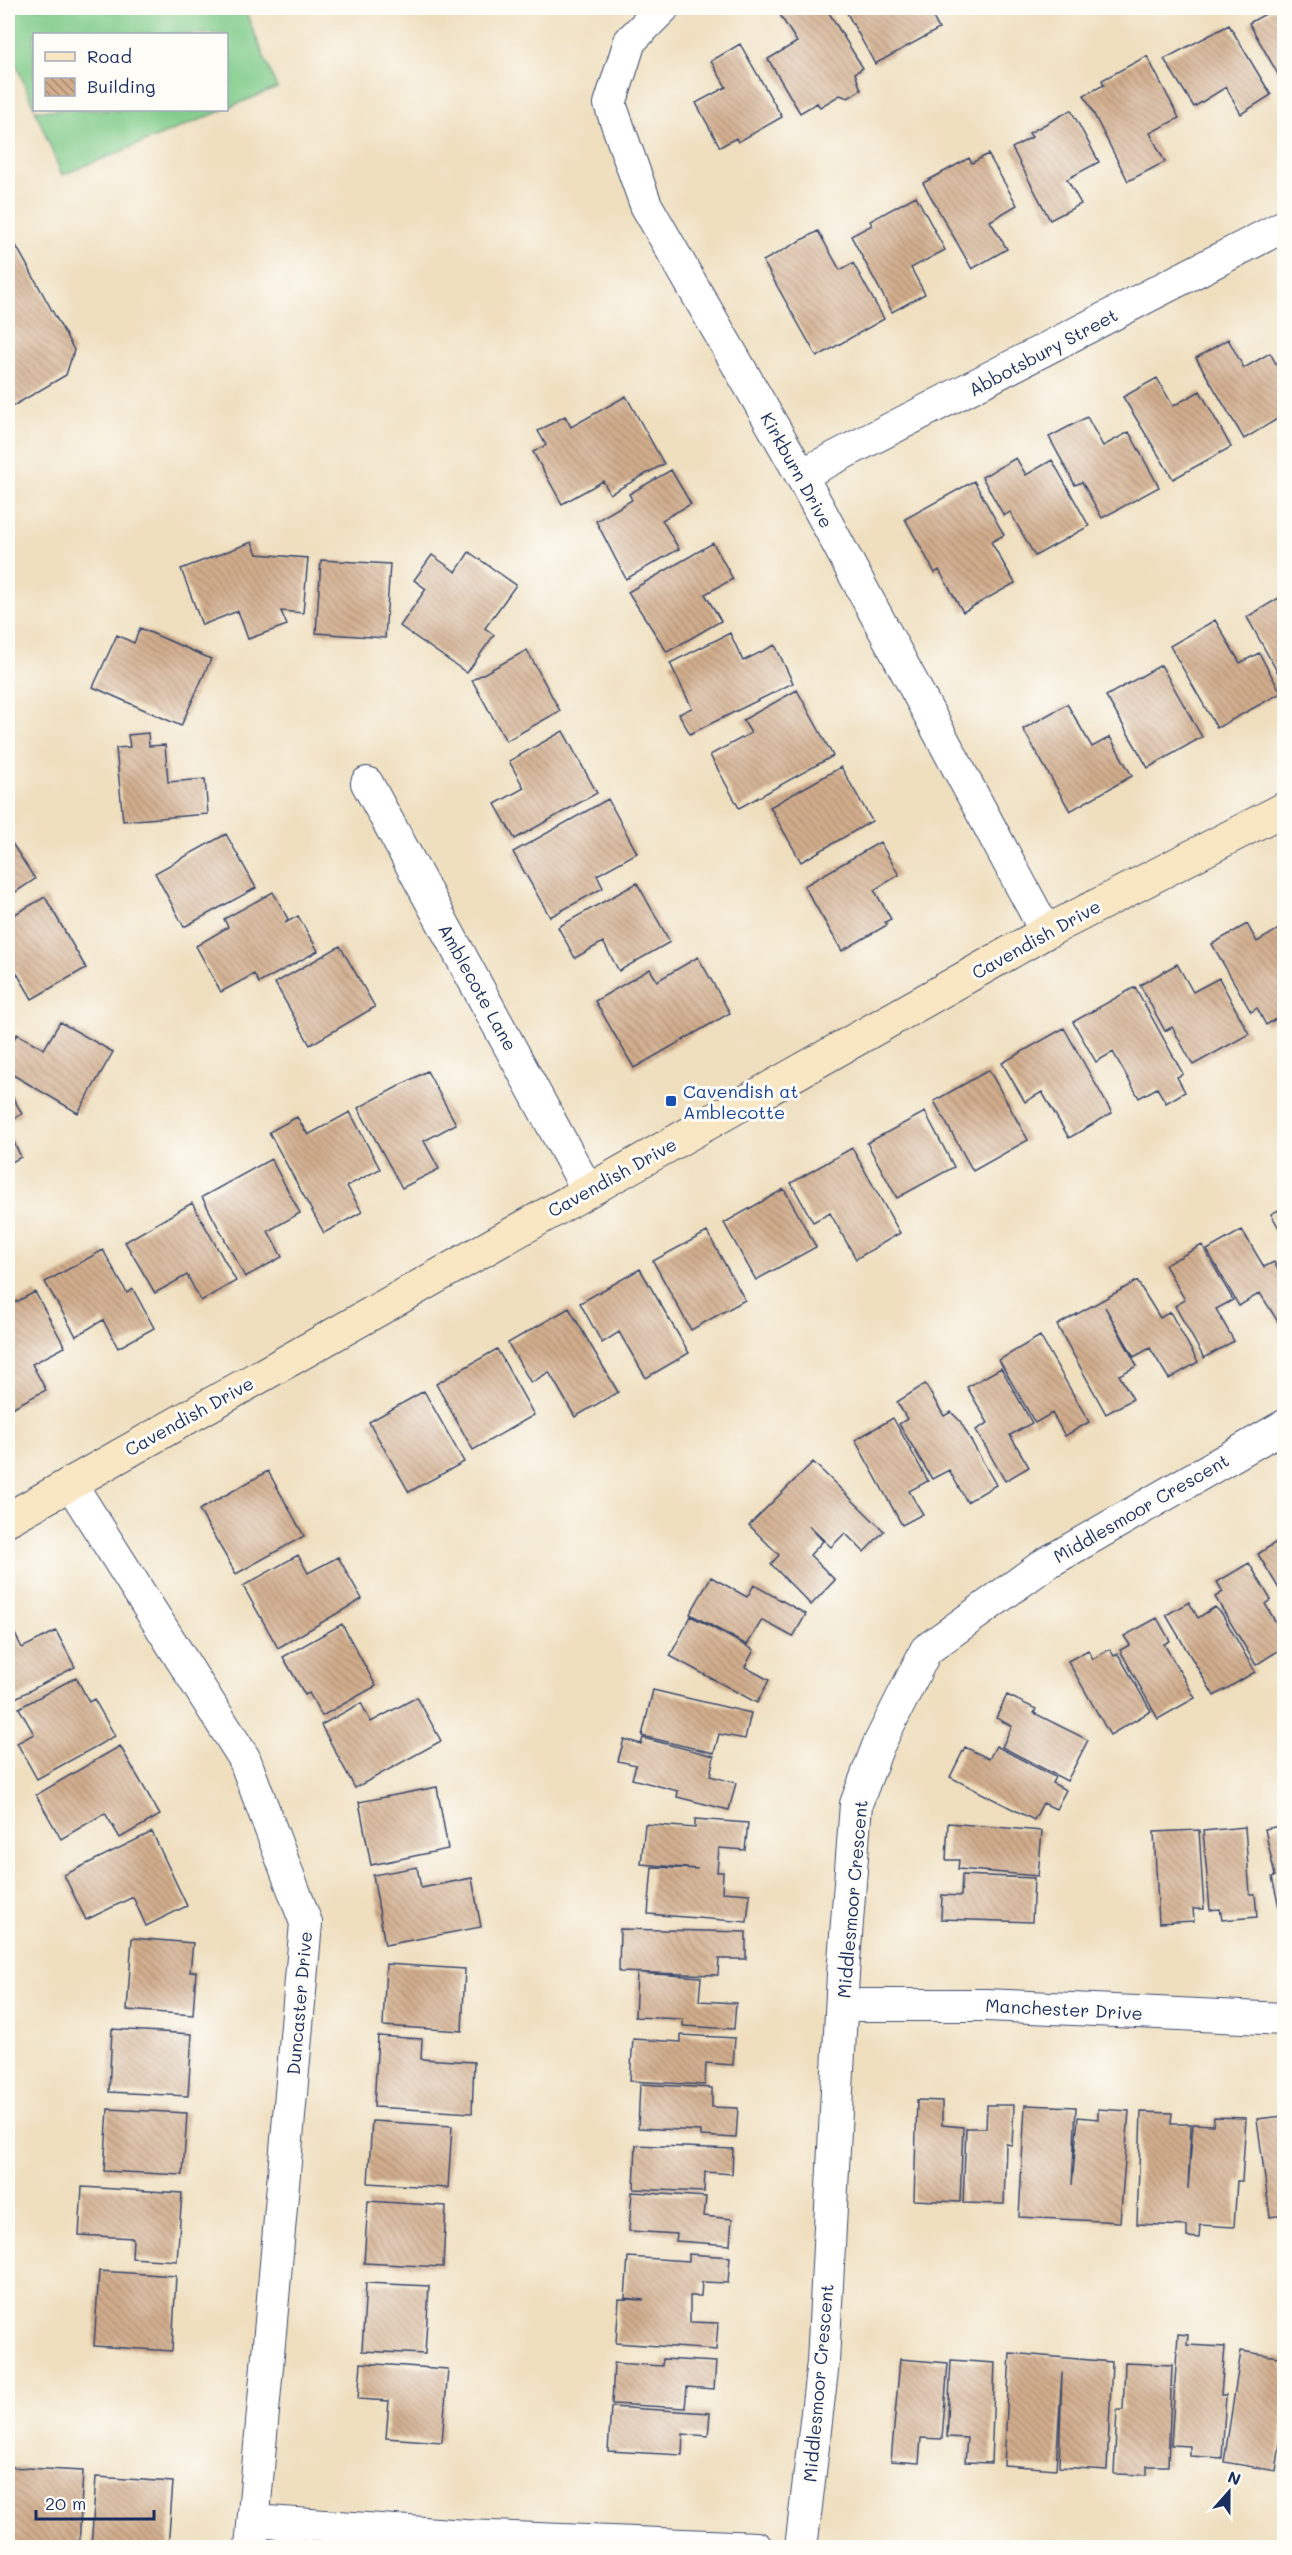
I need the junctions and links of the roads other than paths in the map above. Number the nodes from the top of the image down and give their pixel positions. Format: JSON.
{"nodes":[{"id":1,"x":663,"y":8,"type":"edge"},
{"id":2,"x":1284,"y":226,"type":"edge"},
{"id":3,"x":801,"y":475,"type":"junction"},
{"id":4,"x":367,"y":783,"type":"dead end"},
{"id":5,"x":1284,"y":809,"type":"edge"},
{"id":6,"x":1046,"y":932,"type":"junction"},
{"id":7,"x":588,"y":1191,"type":"junction"},
{"id":8,"x":1284,"y":1426,"type":"edge"},
{"id":9,"x":70,"y":1483,"type":"junction"},
{"id":10,"x":8,"y":1519,"type":"edge"},
{"id":11,"x":844,"y":2005,"type":"junction"},
{"id":12,"x":1284,"y":2019,"type":"edge"},
{"id":13,"x":253,"y":2534,"type":"edge"},
{"id":14,"x":757,"y":2547,"type":"edge"},
{"id":15,"x":801,"y":2547,"type":"edge"}],
"edges":[{"from":1,"to":3,"type":"street","name":"Kirkburn Drive"},
{"from":2,"to":3,"type":"street","name":"Abbotsbury Street"},
{"from":3,"to":6,"type":"street","name":"Kirkburn Drive"},
{"from":4,"to":7,"type":"street","name":"Amblecote Lane"},
{"from":5,"to":6,"type":"street","name":"Cavendish Drive"},
{"from":6,"to":7,"type":"street","name":"Cavendish Drive"},
{"from":7,"to":9,"type":"street","name":"Cavendish Drive"},
{"from":8,"to":11,"type":"street","name":"Middlesmoor Crescent"},
{"from":9,"to":10,"type":"street","name":"Cavendish Drive"},
{"from":9,"to":13,"type":"street","name":"Duncaster Drive"},
{"from":11,"to":12,"type":"street","name":"Manchester Drive"},
{"from":11,"to":15,"type":"street","name":"Middlesmoor Crescent"},
{"from":13,"to":14,"type":"street"}]}
